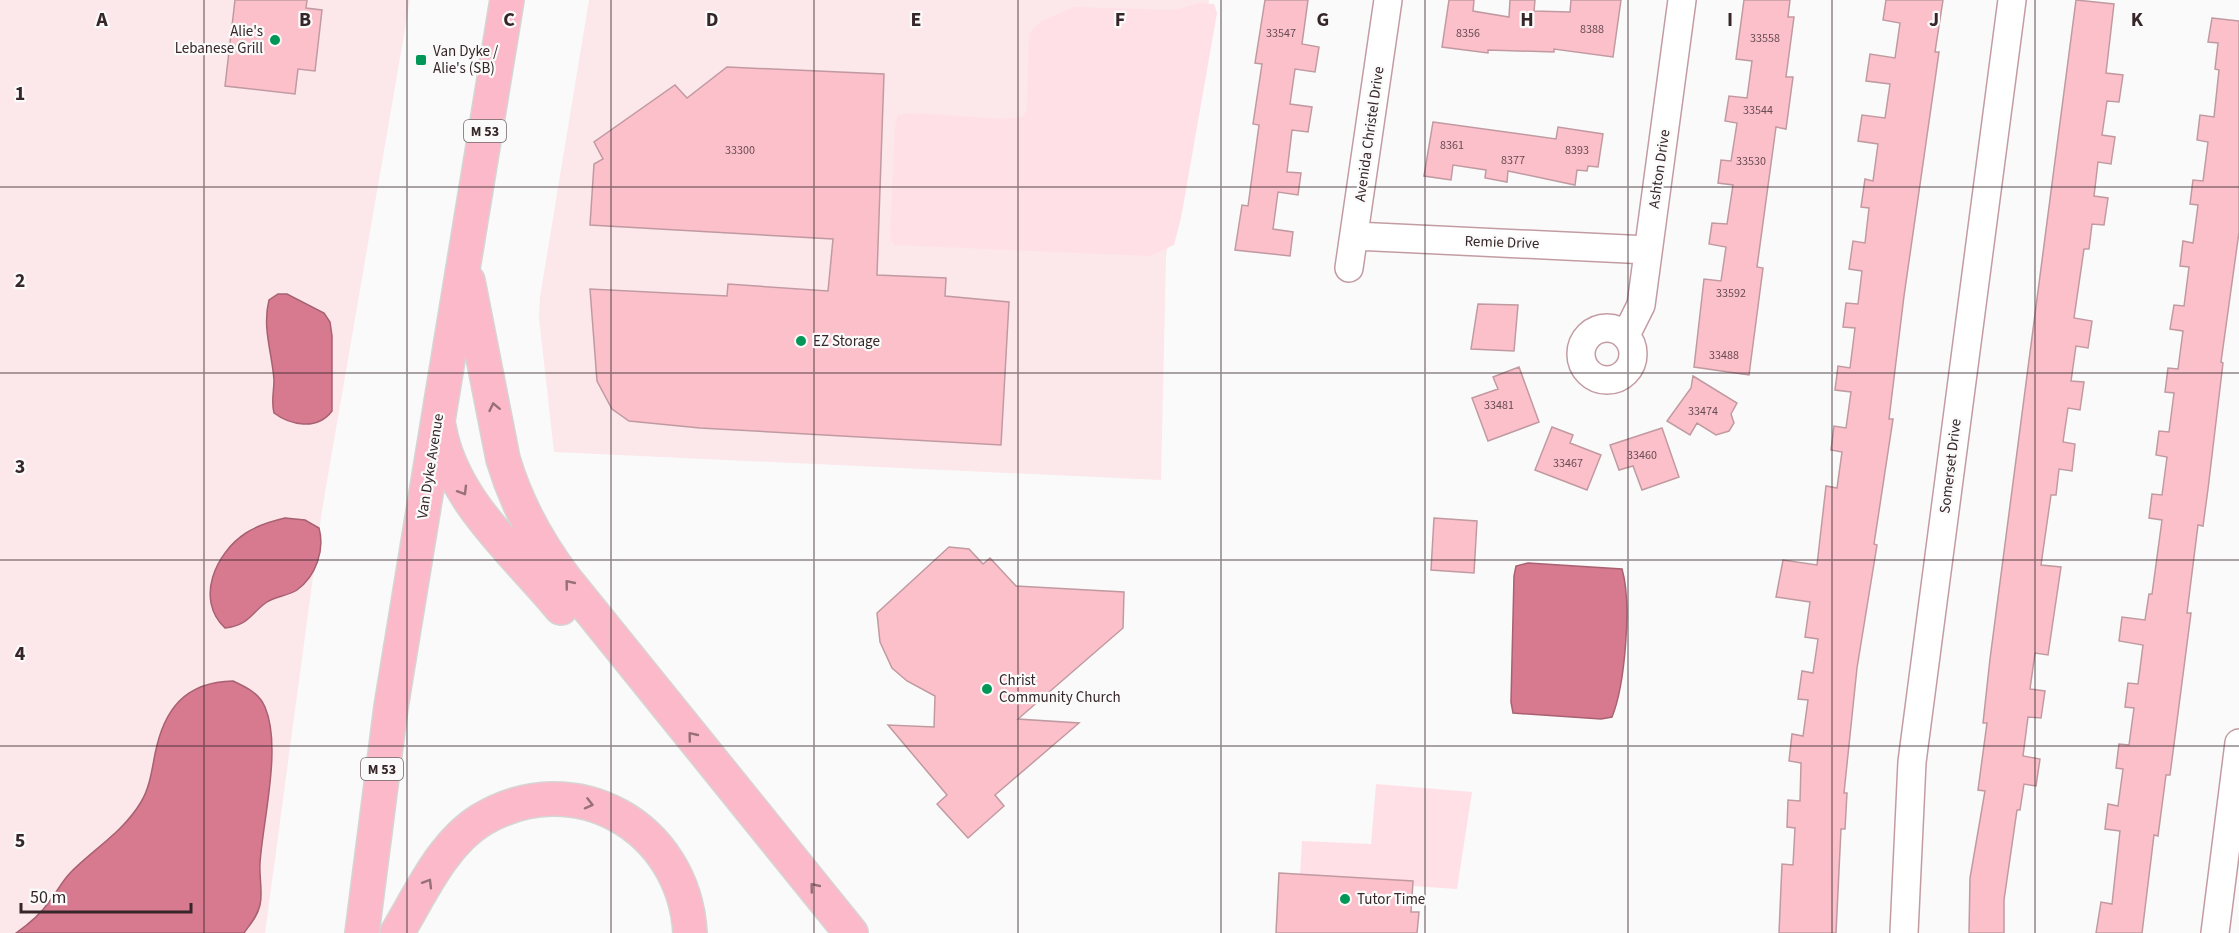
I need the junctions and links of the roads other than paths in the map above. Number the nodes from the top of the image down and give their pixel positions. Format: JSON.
{"nodes":[{"id":1,"x":507,"y":0,"type":"edge"},
{"id":2,"x":1388,"y":0,"type":"edge"},
{"id":3,"x":1682,"y":0,"type":"edge"},
{"id":4,"x":2012,"y":0,"type":"edge"},
{"id":5,"x":1355,"y":236,"type":"junction"},
{"id":6,"x":1648,"y":250,"type":"junction"},
{"id":7,"x":464,"y":261,"type":"junction"},
{"id":8,"x":1349,"y":268,"type":"dead end"},
{"id":9,"x":1626,"y":335,"type":"dead end"},
{"id":10,"x":438,"y":417,"type":"junction"},
{"id":11,"x":2239,"y":743,"type":"edge"},
{"id":12,"x":362,"y":933,"type":"edge"},
{"id":13,"x":398,"y":933,"type":"edge"},
{"id":14,"x":690,"y":933,"type":"edge"},
{"id":15,"x":823,"y":933,"type":"edge"},
{"id":16,"x":851,"y":933,"type":"edge"},
{"id":17,"x":1904,"y":933,"type":"edge"},
{"id":18,"x":2215,"y":933,"type":"edge"}],
"edges":[{"from":1,"to":7,"type":"main road","name":"Van Dyke Avenue","number":"M 53"},
{"from":2,"to":5,"type":"street","name":"Avenida Christel Drive"},
{"from":3,"to":6,"type":"street","name":"Ashton Drive"},
{"from":4,"to":17,"type":"street","name":"Somerset Drive"},
{"from":5,"to":6,"type":"street","name":"Remie Drive"},
{"from":5,"to":8,"type":"street","name":"Avenida Christel Drive"},
{"from":6,"to":9,"type":"street","name":"Ashton Drive"},
{"from":7,"to":10,"type":"main road","name":"Van Dyke Avenue","number":"M 53"},
{"from":16,"to":7,"type":"main road","one_way":true},
{"from":10,"to":12,"type":"main road","name":"Van Dyke Avenue","number":"M 53"},
{"from":10,"to":15,"type":"main road","one_way":true},
{"from":11,"to":18,"type":"street"},
{"from":13,"to":14,"type":"main road","one_way":true}]}
